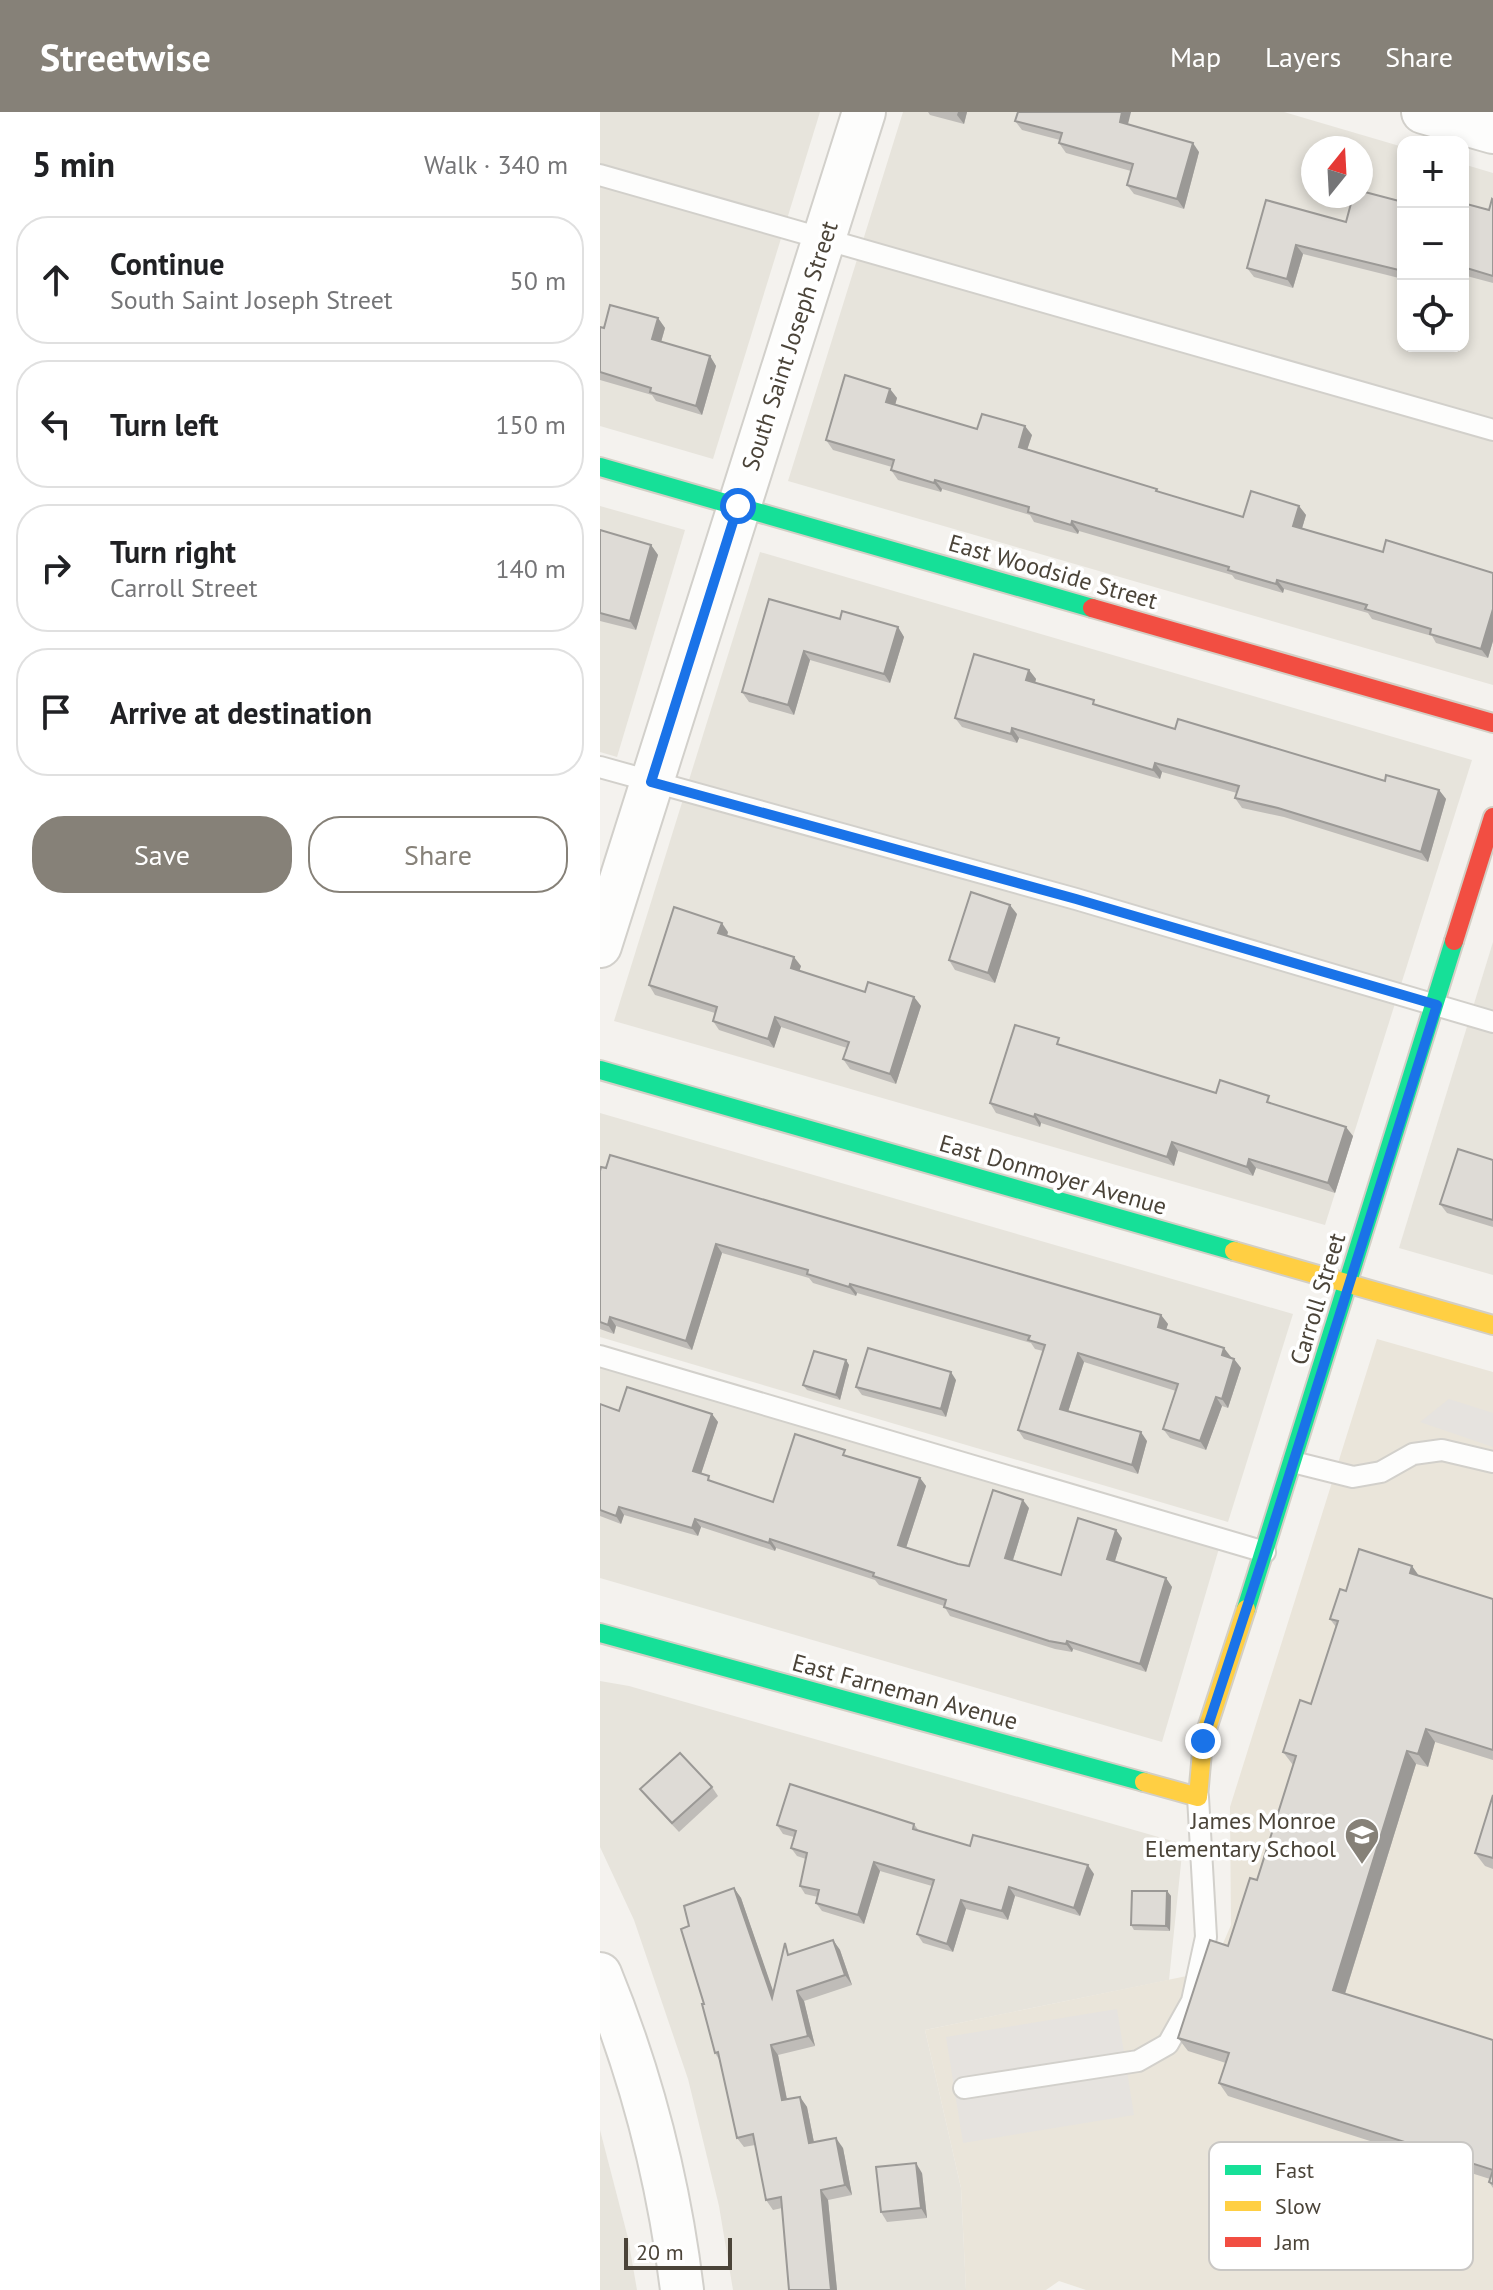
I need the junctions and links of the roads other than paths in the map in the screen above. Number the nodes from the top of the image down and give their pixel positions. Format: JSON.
{"nodes":[{"id":1,"x":864,"y":112,"type":"edge"},
{"id":2,"x":1423,"y":112,"type":"edge"},
{"id":3,"x":1493,"y":132,"type":"edge"},
{"id":4,"x":600,"y":175,"type":"edge"},
{"id":5,"x":824,"y":241,"type":"junction"},
{"id":6,"x":1493,"y":430,"type":"edge"},
{"id":7,"x":600,"y":467,"type":"edge"},
{"id":8,"x":738,"y":506,"type":"junction"},
{"id":9,"x":1493,"y":723,"type":"edge"},
{"id":10,"x":600,"y":767,"type":"edge"},
{"id":11,"x":651,"y":782,"type":"junction"},
{"id":12,"x":1493,"y":817,"type":"edge"},
{"id":13,"x":600,"y":946,"type":"edge"},
{"id":14,"x":1437,"y":1005,"type":"junction"},
{"id":15,"x":1493,"y":1022,"type":"edge"},
{"id":16,"x":600,"y":1070,"type":"edge"},
{"id":17,"x":1348,"y":1284,"type":"junction"},
{"id":18,"x":1493,"y":1325,"type":"edge"},
{"id":19,"x":600,"y":1356,"type":"edge"},
{"id":20,"x":1293,"y":1462,"type":"junction"},
{"id":21,"x":1493,"y":1462,"type":"edge"},
{"id":22,"x":1265,"y":1552,"type":"junction"},
{"id":23,"x":600,"y":1633,"type":"edge"},
{"id":24,"x":1198,"y":1797,"type":"junction"},
{"id":25,"x":600,"y":1974,"type":"edge"},
{"id":26,"x":964,"y":2088,"type":"dead end"},
{"id":27,"x":682,"y":2290,"type":"edge"}],
"edges":[{"from":1,"to":5,"type":"street","name":"South Saint Joseph Street"},
{"from":2,"to":3,"type":"street"},
{"from":4,"to":5,"type":"lane"},
{"from":5,"to":6,"type":"lane"},
{"from":5,"to":8,"type":"street","name":"South Saint Joseph Street"},
{"from":7,"to":8,"type":"street","name":"East Woodside Street"},
{"from":8,"to":9,"type":"street","name":"East Woodside Street"},
{"from":8,"to":11,"type":"street","name":"South Saint Joseph Street"},
{"from":10,"to":11,"type":"lane"},
{"from":11,"to":13,"type":"street","name":"South Saint Joseph Street"},
{"from":11,"to":14,"type":"lane"},
{"from":12,"to":14,"type":"street","name":"Carroll Street"},
{"from":14,"to":15,"type":"lane"},
{"from":14,"to":17,"type":"street","name":"Carroll Street"},
{"from":16,"to":17,"type":"street","name":"East Donmoyer Avenue"},
{"from":17,"to":18,"type":"street","name":"East Donmoyer Avenue"},
{"from":17,"to":20,"type":"street","name":"Carroll Street"},
{"from":19,"to":22,"type":"lane"},
{"from":20,"to":21,"type":"lane"},
{"from":20,"to":22,"type":"street","name":"Carroll Street"},
{"from":22,"to":24,"type":"street","name":"Carroll Street"},
{"from":23,"to":24,"type":"street","name":"East Farneman Avenue"},
{"from":24,"to":26,"type":"lane"},
{"from":25,"to":27,"type":"street"}]}
